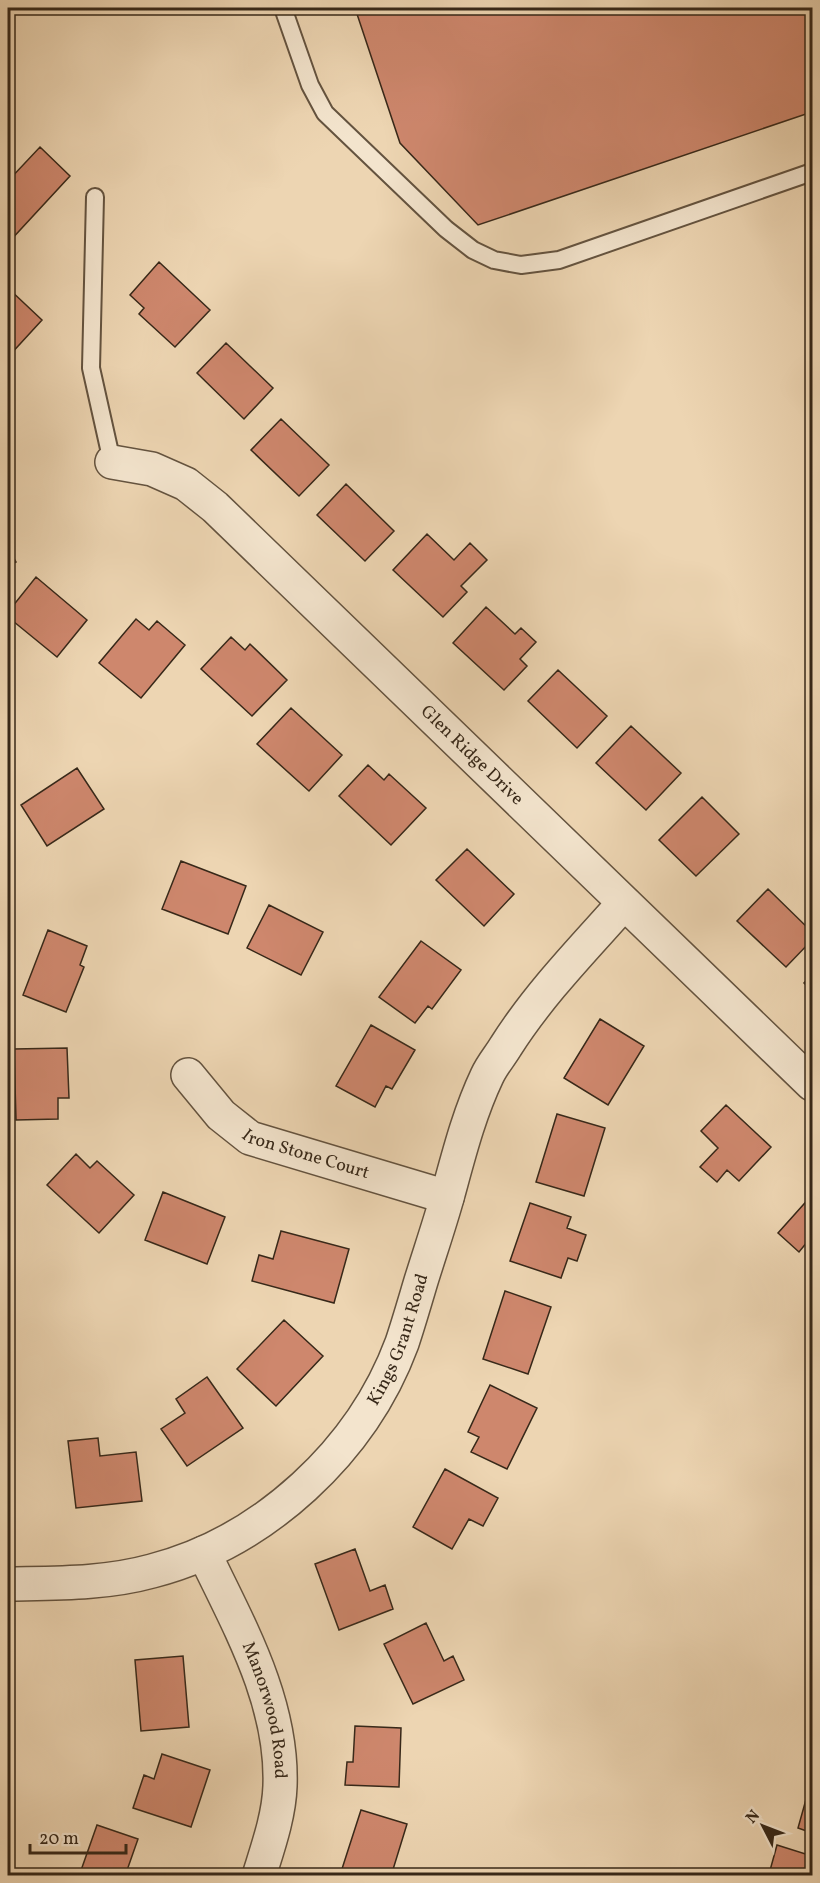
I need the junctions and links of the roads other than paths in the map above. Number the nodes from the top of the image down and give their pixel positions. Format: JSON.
{"nodes":[{"id":1,"x":283,"y":8,"type":"edge"},
{"id":2,"x":813,"y":172,"type":"edge"},
{"id":3,"x":95,"y":197,"type":"dead end"},
{"id":4,"x":112,"y":462,"type":"joint"},
{"id":5,"x":624,"y":903,"type":"junction"},
{"id":6,"x":188,"y":1075,"type":"dead end"},
{"id":7,"x":813,"y":1084,"type":"edge"},
{"id":8,"x":447,"y":1197,"type":"junction"},
{"id":9,"x":204,"y":1553,"type":"junction"},
{"id":10,"x":8,"y":1584,"type":"edge"},
{"id":11,"x":259,"y":1875,"type":"edge"}],
"edges":[{"from":1,"to":2,"type":"lane"},
{"from":3,"to":4,"type":"lane"},
{"from":4,"to":5,"type":"street","name":"Glen Ridge Drive"},
{"from":5,"to":7,"type":"street","name":"Glen Ridge Drive"},
{"from":5,"to":8,"type":"street","name":"Kings Grant Road"},
{"from":6,"to":8,"type":"street","name":"Iron Stone Court"},
{"from":8,"to":9,"type":"street","name":"Kings Grant Road"},
{"from":9,"to":10,"type":"street","name":"Kings Grant Road"},
{"from":9,"to":11,"type":"street","name":"Manorwood Road"}]}
